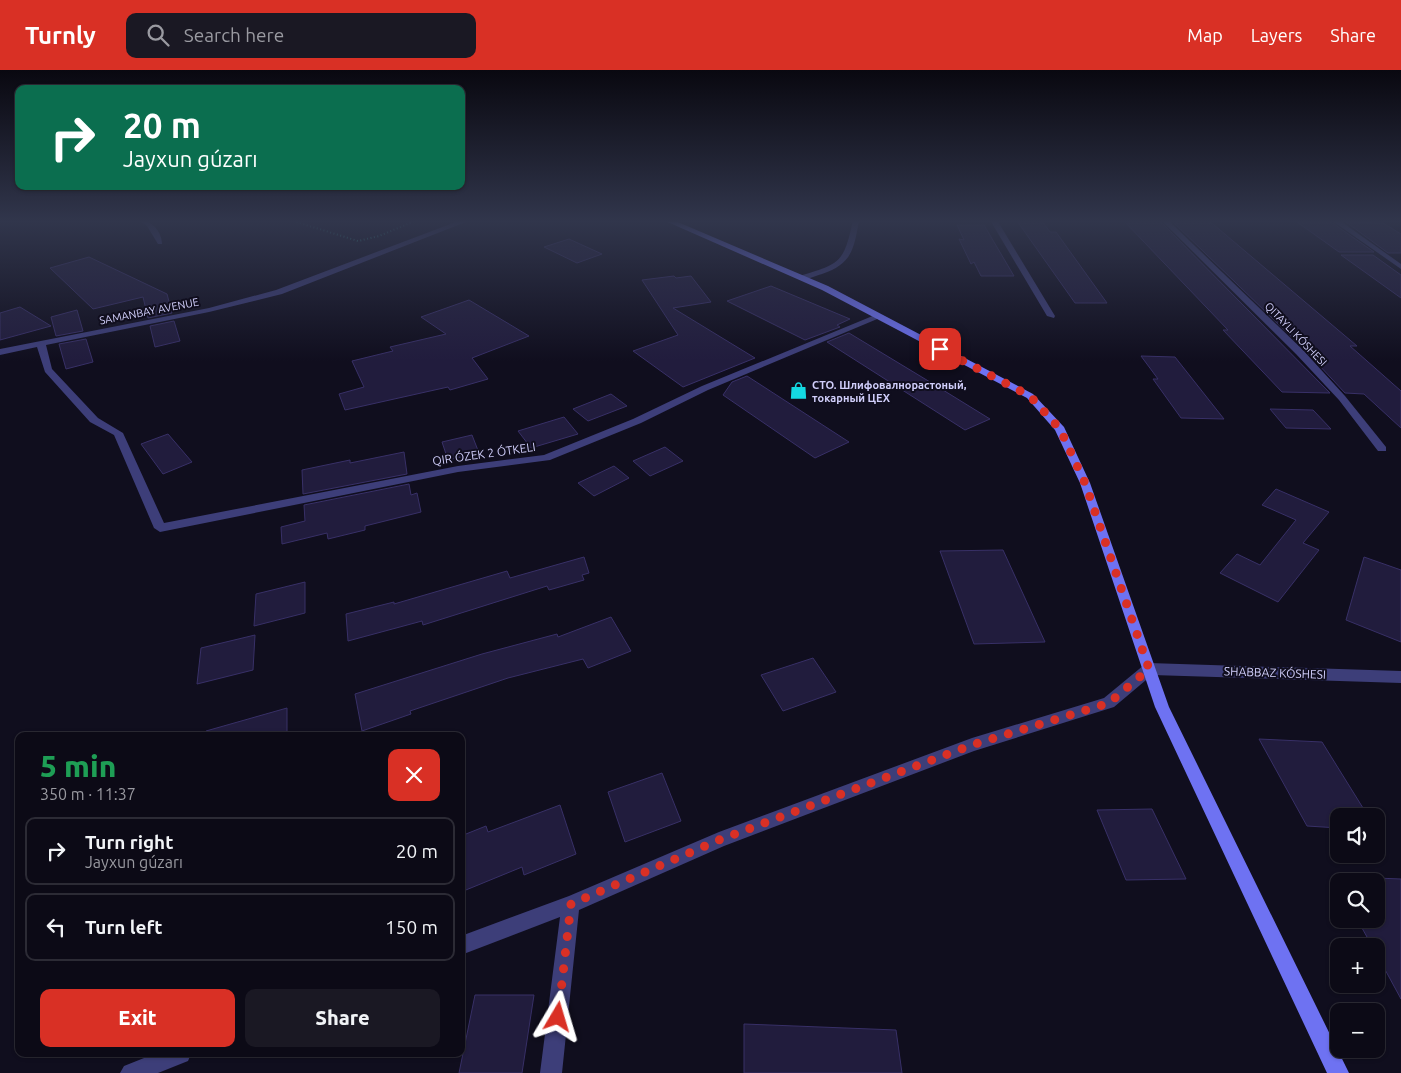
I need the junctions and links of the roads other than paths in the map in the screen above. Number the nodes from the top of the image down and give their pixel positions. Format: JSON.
{"nodes":[{"id":1,"x":345,"y":267,"type":"edge"},
{"id":2,"x":776,"y":267,"type":"edge"},
{"id":3,"x":837,"y":267,"type":"edge"},
{"id":4,"x":1022,"y":267,"type":"edge"},
{"id":5,"x":1212,"y":267,"type":"edge"},
{"id":6,"x":802,"y":278,"type":"junction"},
{"id":7,"x":1051,"y":316,"type":"dead end"},
{"id":8,"x":878,"y":317,"type":"junction"},
{"id":9,"x":41,"y":344,"type":"junction"},
{"id":10,"x":0,"y":352,"type":"edge"},
{"id":11,"x":1382,"y":449,"type":"dead end"},
{"id":12,"x":1149,"y":669,"type":"junction"},
{"id":13,"x":1401,"y":677,"type":"edge"},
{"id":14,"x":571,"y":904,"type":"junction"},
{"id":15,"x":465,"y":944,"type":"edge"},
{"id":16,"x":173,"y":1057,"type":"edge"},
{"id":17,"x":131,"y":1073,"type":"edge"},
{"id":18,"x":551,"y":1073,"type":"edge"},
{"id":19,"x":1338,"y":1073,"type":"edge"}],
"edges":[{"from":1,"to":9,"type":"street","name":"SAMANBAY AVENUE"},
{"from":2,"to":6,"type":"street"},
{"from":3,"to":6,"type":"street"},
{"from":4,"to":7,"type":"street"},
{"from":5,"to":11,"type":"street"},
{"from":6,"to":8,"type":"street"},
{"from":8,"to":9,"type":"street"},
{"from":8,"to":12,"type":"street"},
{"from":9,"to":10,"type":"street","name":"SAMANBAY AVENUE"},
{"from":12,"to":13,"type":"street","name":"SHABBAZ KÓSHESI"},
{"from":12,"to":14,"type":"street"},
{"from":12,"to":19,"type":"street"},
{"from":14,"to":15,"type":"street"},
{"from":14,"to":18,"type":"street"},
{"from":16,"to":17,"type":"street"}]}
